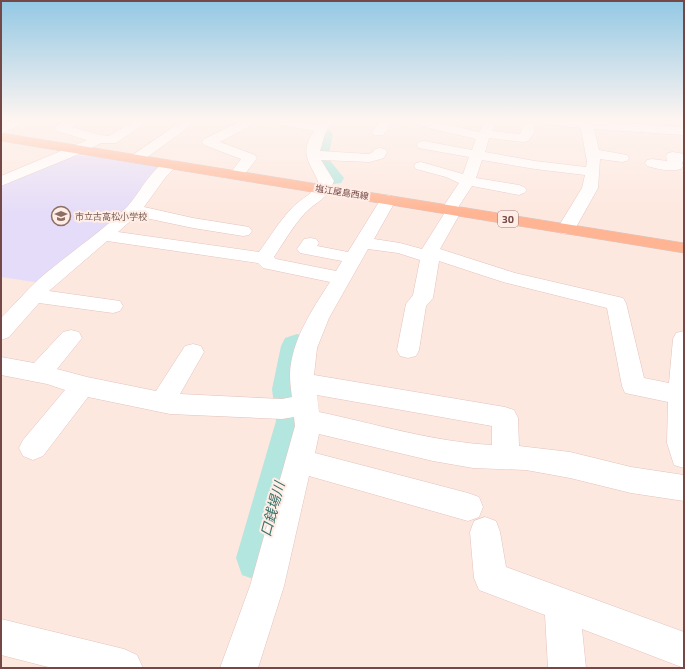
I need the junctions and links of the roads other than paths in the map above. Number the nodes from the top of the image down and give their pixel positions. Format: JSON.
{"nodes":[{"id":1,"x":76,"y":150,"type":"edge"},
{"id":2,"x":86,"y":150,"type":"edge"},
{"id":3,"x":149,"y":150,"type":"edge"},
{"id":4,"x":230,"y":150,"type":"edge"},
{"id":5,"x":317,"y":150,"type":"edge"},
{"id":6,"x":455,"y":150,"type":"edge"},
{"id":7,"x":480,"y":150,"type":"edge"},
{"id":8,"x":380,"y":152,"type":"dead end"},
{"id":9,"x":592,"y":153,"type":"joint"},
{"id":10,"x":478,"y":155,"type":"junction"},
{"id":11,"x":318,"y":156,"type":"junction"},
{"id":12,"x":622,"y":158,"type":"dead end"},
{"id":13,"x":684,"y":158,"type":"edge"},
{"id":14,"x":136,"y":159,"type":"junction"},
{"id":15,"x":652,"y":163,"type":"dead end"},
{"id":16,"x":171,"y":164,"type":"junction"},
{"id":17,"x":421,"y":166,"type":"dead end"},
{"id":18,"x":592,"y":172,"type":"junction"},
{"id":19,"x":236,"y":175,"type":"junction"},
{"id":20,"x":468,"y":180,"type":"junction"},
{"id":21,"x":1,"y":181,"type":"edge"},
{"id":22,"x":328,"y":190,"type":"junction"},
{"id":23,"x":519,"y":190,"type":"dead end"},
{"id":24,"x":388,"y":200,"type":"junction"},
{"id":25,"x":133,"y":210,"type":"junction"},
{"id":26,"x":451,"y":210,"type":"junction"},
{"id":27,"x":566,"y":229,"type":"junction"},
{"id":28,"x":243,"y":231,"type":"dead end"},
{"id":29,"x":104,"y":235,"type":"junction"},
{"id":30,"x":310,"y":243,"type":"dead end"},
{"id":31,"x":684,"y":248,"type":"edge"},
{"id":32,"x":430,"y":255,"type":"junction"},
{"id":33,"x":264,"y":258,"type":"junction"},
{"id":34,"x":352,"y":260,"type":"junction"},
{"id":35,"x":35,"y":296,"type":"junction"},
{"id":36,"x":113,"y":306,"type":"dead end"},
{"id":37,"x":8,"y":314,"type":"edge"},
{"id":38,"x":1,"y":332,"type":"edge"},
{"id":39,"x":71,"y":338,"type":"dead end"},
{"id":40,"x":684,"y":339,"type":"edge"},
{"id":41,"x":408,"y":350,"type":"dead end"},
{"id":42,"x":192,"y":352,"type":"dead end"},
{"id":43,"x":1,"y":366,"type":"edge"},
{"id":44,"x":38,"y":374,"type":"junction"},
{"id":45,"x":82,"y":386,"type":"junction"},
{"id":46,"x":163,"y":402,"type":"junction"},
{"id":47,"x":305,"y":403,"type":"junction"},
{"id":48,"x":681,"y":406,"type":"edge"},
{"id":49,"x":33,"y":448,"type":"dead end"},
{"id":50,"x":684,"y":456,"type":"edge"},
{"id":51,"x":506,"y":457,"type":"junction"},
{"id":52,"x":298,"y":461,"type":"junction"},
{"id":53,"x":684,"y":488,"type":"edge"},
{"id":54,"x":562,"y":605,"type":"junction"},
{"id":55,"x":1,"y":637,"type":"edge"},
{"id":56,"x":684,"y":650,"type":"edge"},
{"id":57,"x":124,"y":668,"type":"edge"},
{"id":58,"x":239,"y":668,"type":"edge"},
{"id":59,"x":567,"y":668,"type":"edge"}],
"edges":[{"from":1,"to":21,"type":"street"},
{"from":2,"to":14,"type":"main road","name":"塩江屋島西線","number":"30"},
{"from":3,"to":14,"type":"street"},
{"from":4,"to":19,"type":"street"},
{"from":5,"to":11,"type":"street"},
{"from":6,"to":10,"type":"street"},
{"from":7,"to":10,"type":"street"},
{"from":8,"to":11,"type":"street"},
{"from":9,"to":12,"type":"street"},
{"from":9,"to":18,"type":"street"},
{"from":10,"to":18,"type":"street"},
{"from":10,"to":20,"type":"street"},
{"from":11,"to":22,"type":"street"},
{"from":13,"to":15,"type":"street"},
{"from":14,"to":16,"type":"main road","name":"塩江屋島西線","number":"30"},
{"from":16,"to":19,"type":"main road","name":"塩江屋島西線","number":"30"},
{"from":16,"to":25,"type":"street"},
{"from":17,"to":20,"type":"street"},
{"from":18,"to":27,"type":"street"},
{"from":19,"to":22,"type":"main road","name":"塩江屋島西線","number":"30"},
{"from":20,"to":23,"type":"street"},
{"from":20,"to":26,"type":"street"},
{"from":22,"to":24,"type":"main road","name":"塩江屋島西線","number":"30"},
{"from":22,"to":33,"type":"street"},
{"from":24,"to":26,"type":"main road","name":"塩江屋島西線","number":"30"},
{"from":24,"to":34,"type":"street"},
{"from":25,"to":28,"type":"street"},
{"from":25,"to":29,"type":"street"},
{"from":26,"to":27,"type":"main road","name":"塩江屋島西線","number":"30"},
{"from":26,"to":32,"type":"street"},
{"from":27,"to":31,"type":"main road","name":"塩江屋島西線","number":"30"},
{"from":29,"to":33,"type":"street"},
{"from":29,"to":35,"type":"street"},
{"from":30,"to":34,"type":"street"},
{"from":32,"to":34,"type":"street"},
{"from":32,"to":41,"type":"street"},
{"from":32,"to":48,"type":"street"},
{"from":33,"to":34,"type":"street"},
{"from":34,"to":47,"type":"street"},
{"from":35,"to":36,"type":"street"},
{"from":35,"to":37,"type":"street"},
{"from":37,"to":38,"type":"street"},
{"from":39,"to":44,"type":"street"},
{"from":40,"to":48,"type":"street"},
{"from":42,"to":46,"type":"street"},
{"from":43,"to":44,"type":"street"},
{"from":44,"to":45,"type":"street"},
{"from":45,"to":46,"type":"street"},
{"from":45,"to":49,"type":"street"},
{"from":46,"to":47,"type":"street"},
{"from":47,"to":51,"type":"street"},
{"from":47,"to":51,"type":"street"},
{"from":47,"to":52,"type":"street"},
{"from":48,"to":50,"type":"street"},
{"from":51,"to":53,"type":"street"},
{"from":52,"to":54,"type":"street"},
{"from":52,"to":58,"type":"street"},
{"from":54,"to":56,"type":"street"},
{"from":54,"to":59,"type":"street"},
{"from":55,"to":57,"type":"street"}]}
